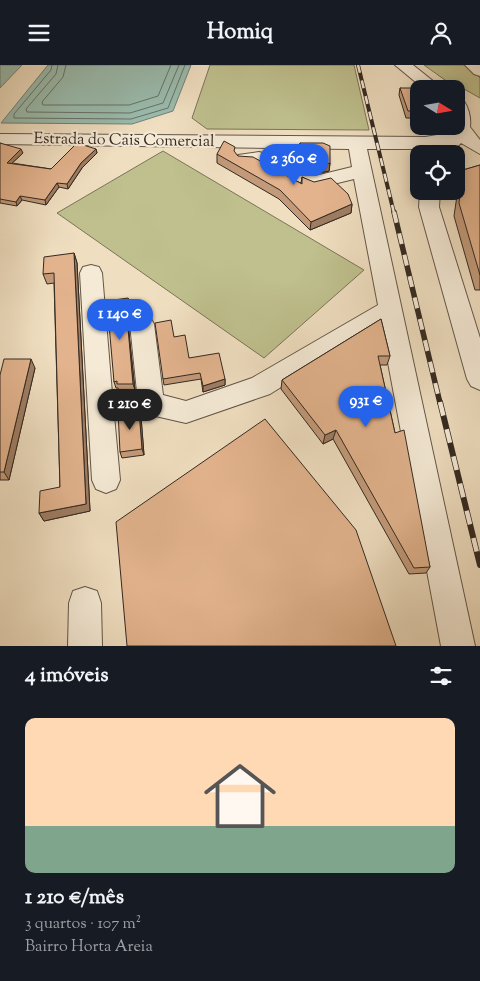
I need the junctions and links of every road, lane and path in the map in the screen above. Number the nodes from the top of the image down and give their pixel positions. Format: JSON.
{"nodes":[{"id":1,"x":403,"y":65,"type":"edge"},
{"id":2,"x":473,"y":65,"type":"edge"},
{"id":3,"x":480,"y":71,"type":"edge"},
{"id":4,"x":424,"y":80,"type":"edge"},
{"id":5,"x":465,"y":106,"type":"edge"},
{"id":6,"x":480,"y":111,"type":"edge"},
{"id":7,"x":479,"y":115,"type":"edge"},
{"id":8,"x":465,"y":122,"type":"edge"},
{"id":9,"x":447,"y":135,"type":"edge"},
{"id":10,"x":464,"y":135,"type":"edge"},
{"id":11,"x":0,"y":139,"type":"edge"},
{"id":12,"x":357,"y":144,"type":"junction"},
{"id":13,"x":480,"y":149,"type":"edge"},
{"id":14,"x":465,"y":155,"type":"edge"},
{"id":15,"x":245,"y":159,"type":"edge"},
{"id":16,"x":362,"y":171,"type":"junction"},
{"id":17,"x":429,"y":200,"type":"edge"},
{"id":18,"x":439,"y":200,"type":"edge"},
{"id":19,"x":438,"y":237,"type":"junction"},
{"id":20,"x":91,"y":273,"type":"dead end"},
{"id":21,"x":389,"y":309,"type":"junction"},
{"id":22,"x":142,"y":325,"type":"dead end"},
{"id":23,"x":480,"y":379,"type":"edge"},
{"id":24,"x":151,"y":404,"type":"junction"},
{"id":25,"x":100,"y":405,"type":"junction"},
{"id":26,"x":106,"y":480,"type":"dead end"},
{"id":27,"x":85,"y":603,"type":"dead end"},
{"id":28,"x":85,"y":646,"type":"edge"},
{"id":29,"x":458,"y":646,"type":"edge"}],
"edges":[{"from":1,"to":4,"type":"street"},
{"from":2,"to":3,"type":"street"},
{"from":5,"to":6,"type":"street"},
{"from":7,"to":8,"type":"street"},
{"from":9,"to":12,"type":"street","name":"Estrada do Cais Comercial"},
{"from":10,"to":13,"type":"street"},
{"from":11,"to":12,"type":"street","name":"Estrada do Cais Comercial"},
{"from":12,"to":16,"type":"street"},
{"from":13,"to":14,"type":"street"},
{"from":15,"to":16,"type":"street"},
{"from":16,"to":21,"type":"street"},
{"from":17,"to":19,"type":"street"},
{"from":18,"to":19,"type":"street"},
{"from":19,"to":23,"type":"street"},
{"from":20,"to":25,"type":"street"},
{"from":21,"to":24,"type":"street"},
{"from":21,"to":29,"type":"street"},
{"from":22,"to":24,"type":"street"},
{"from":24,"to":25,"type":"street"},
{"from":25,"to":26,"type":"street"},
{"from":27,"to":28,"type":"street"}]}
